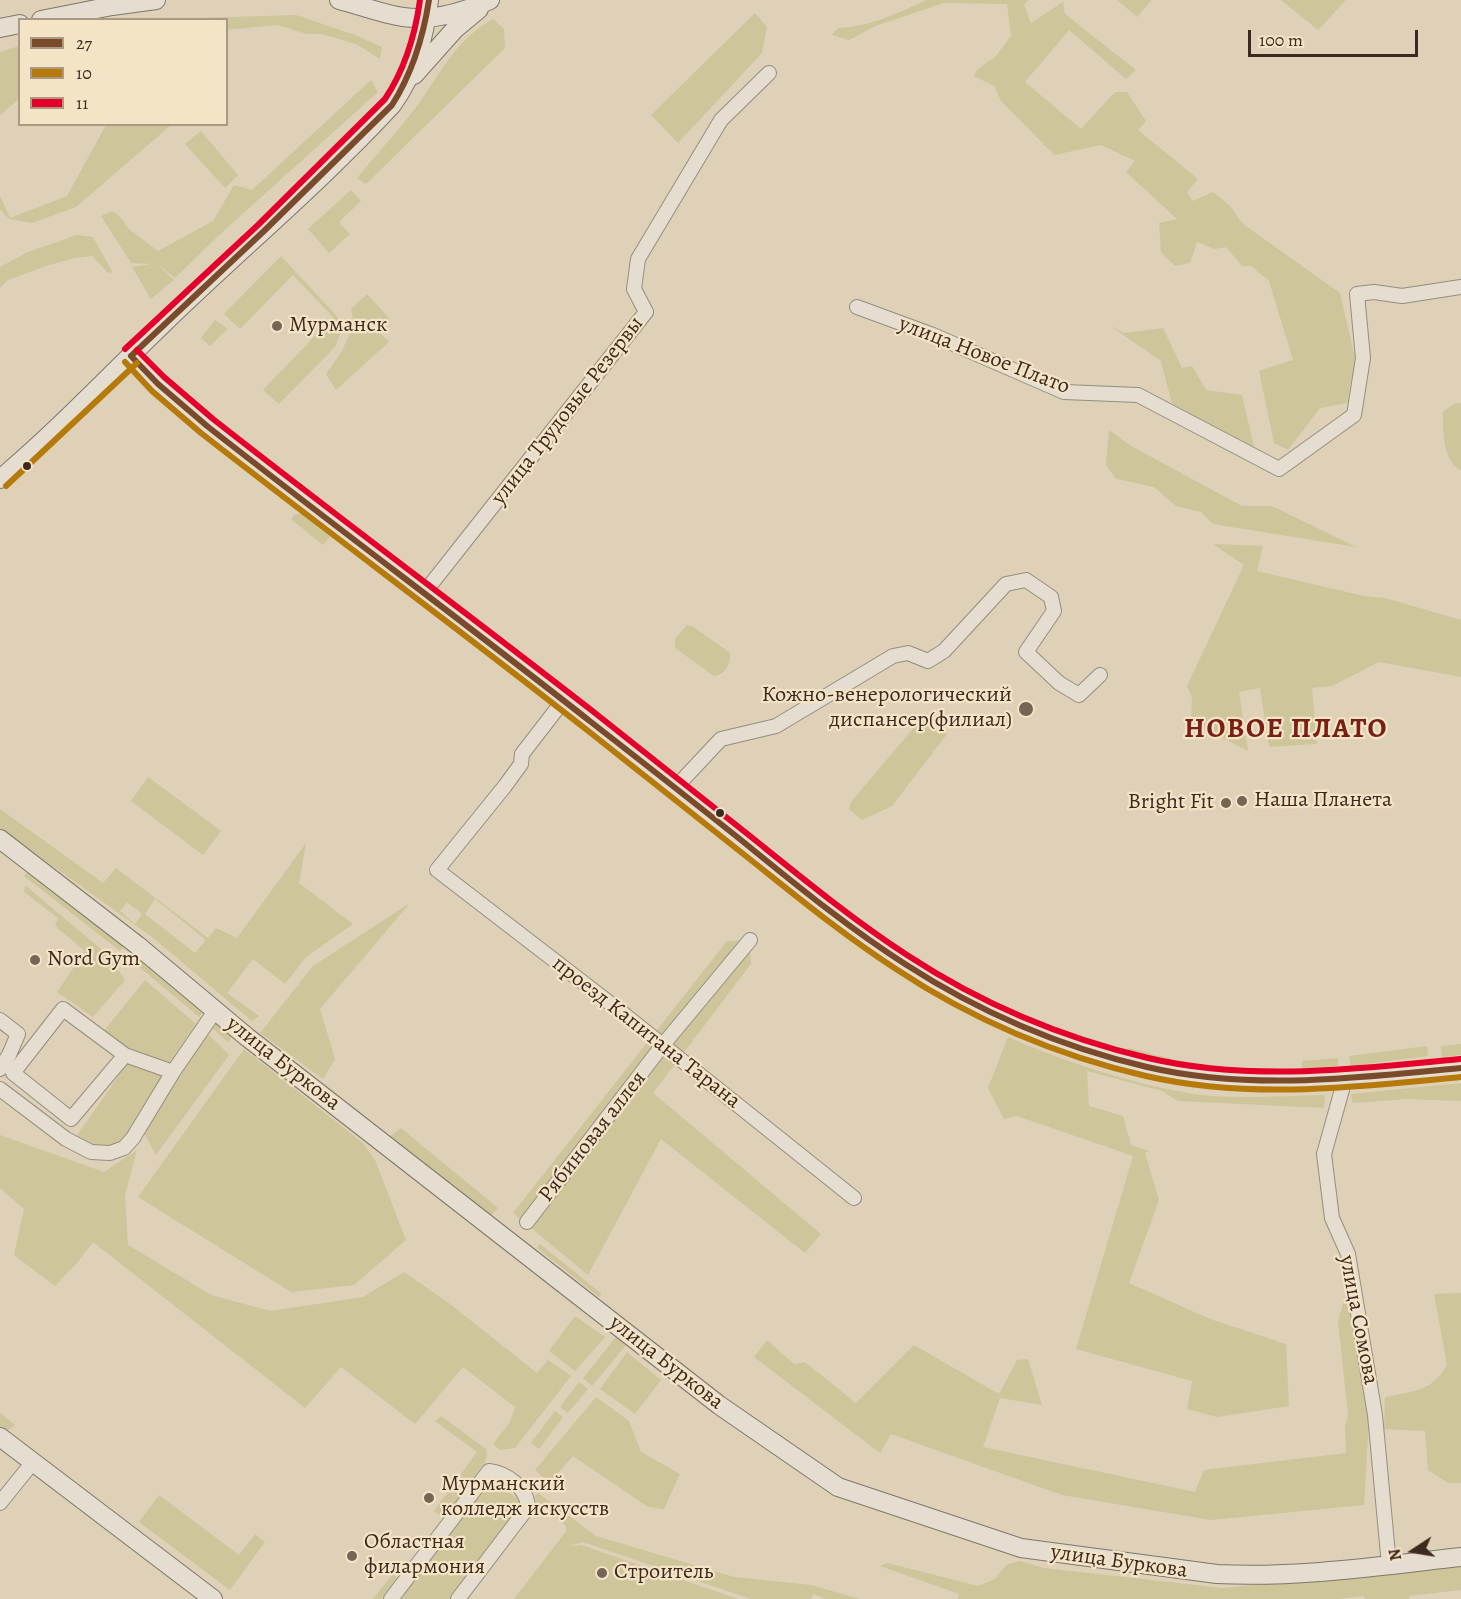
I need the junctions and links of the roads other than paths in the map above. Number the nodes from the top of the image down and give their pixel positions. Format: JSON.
{"nodes":[{"id":1,"x":156,"y":0,"type":"edge"},
{"id":2,"x":339,"y":0,"type":"edge"},
{"id":3,"x":442,"y":0,"type":"edge"},
{"id":4,"x":490,"y":0,"type":"edge"},
{"id":5,"x":428,"y":9,"type":"edge"},
{"id":6,"x":471,"y":9,"type":"junction"},
{"id":7,"x":404,"y":17,"type":"junction"},
{"id":8,"x":51,"y":18,"type":"edge"},
{"id":9,"x":18,"y":24,"type":"edge"},
{"id":10,"x":0,"y":28,"type":"edge"},
{"id":11,"x":769,"y":73,"type":"dead end"},
{"id":12,"x":407,"y":83,"type":"junction"},
{"id":13,"x":1461,"y":287,"type":"edge"},
{"id":14,"x":857,"y":307,"type":"dead end"},
{"id":15,"x":131,"y":356,"type":"junction"},
{"id":16,"x":0,"y":479,"type":"edge"},
{"id":17,"x":424,"y":593,"type":"junction"},
{"id":18,"x":1100,"y":675,"type":"dead end"},
{"id":19,"x":563,"y":701,"type":"junction"},
{"id":20,"x":675,"y":788,"type":"junction"},
{"id":21,"x":0,"y":838,"type":"edge"},
{"id":22,"x":750,"y":940,"type":"dead end"},
{"id":23,"x":215,"y":1011,"type":"junction"},
{"id":24,"x":0,"y":1020,"type":"edge"},
{"id":25,"x":663,"y":1046,"type":"junction"},
{"id":26,"x":125,"y":1055,"type":"junction"},
{"id":27,"x":1461,"y":1068,"type":"edge"},
{"id":28,"x":0,"y":1069,"type":"edge"},
{"id":29,"x":173,"y":1072,"type":"junction"},
{"id":30,"x":1345,"y":1079,"type":"junction"},
{"id":31,"x":0,"y":1089,"type":"edge"},
{"id":32,"x":854,"y":1198,"type":"dead end"},
{"id":33,"x":527,"y":1222,"type":"dead end"},
{"id":34,"x":0,"y":1437,"type":"edge"},
{"id":35,"x":33,"y":1462,"type":"junction"},
{"id":36,"x":0,"y":1503,"type":"edge"},
{"id":37,"x":1461,"y":1557,"type":"edge"},
{"id":38,"x":1389,"y":1565,"type":"junction"},
{"id":39,"x":213,"y":1599,"type":"edge"},
{"id":40,"x":391,"y":1599,"type":"edge"},
{"id":41,"x":458,"y":1599,"type":"edge"}],
"edges":[{"from":1,"to":8,"type":"street"},
{"from":2,"to":7,"type":"street"},
{"from":3,"to":6,"type":"street"},
{"from":4,"to":6,"type":"street"},
{"from":4,"to":12,"type":"street"},
{"from":5,"to":6,"type":"street"},
{"from":5,"to":7,"type":"street"},
{"from":5,"to":12,"type":"street"},
{"from":7,"to":12,"type":"street"},
{"from":9,"to":10,"type":"street"},
{"from":11,"to":17,"type":"street","name":"улица Трудовые Резервы"},
{"from":12,"to":15,"type":"street"},
{"from":13,"to":14,"type":"street","name":"улица Новое Плато"},
{"from":15,"to":16,"type":"street"},
{"from":15,"to":17,"type":"street"},
{"from":17,"to":19,"type":"street"},
{"from":18,"to":20,"type":"street"},
{"from":19,"to":20,"type":"street"},
{"from":19,"to":25,"type":"street","name":"проезд Капитана Тарана"},
{"from":20,"to":30,"type":"street"},
{"from":21,"to":23,"type":"street","name":"улица Буркова"},
{"from":22,"to":25,"type":"street","name":"Рябиновая аллея"},
{"from":23,"to":29,"type":"street"},
{"from":23,"to":38,"type":"street","name":"улица Буркова"},
{"from":24,"to":28,"type":"street"},
{"from":25,"to":32,"type":"street","name":"проезд Капитана Тарана"},
{"from":25,"to":33,"type":"street","name":"Рябиновая аллея"},
{"from":26,"to":26,"type":"street"},
{"from":26,"to":29,"type":"street"},
{"from":27,"to":30,"type":"street"},
{"from":29,"to":31,"type":"street"},
{"from":30,"to":38,"type":"street","name":"улица Сомова"},
{"from":34,"to":35,"type":"street"},
{"from":35,"to":36,"type":"street"},
{"from":35,"to":39,"type":"street"},
{"from":37,"to":38,"type":"street","name":"улица Буркова"},
{"from":40,"to":41,"type":"street"}]}
